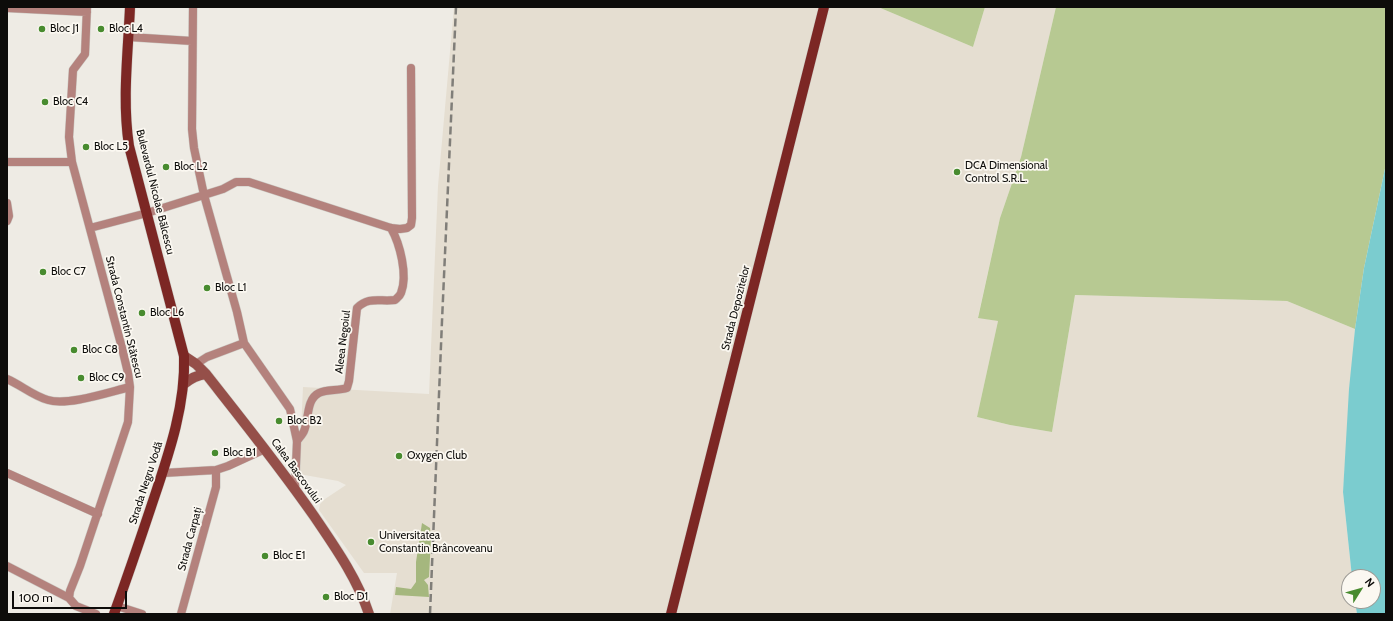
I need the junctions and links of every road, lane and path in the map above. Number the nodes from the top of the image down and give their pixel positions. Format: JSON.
{"nodes":[{"id":1,"x":130,"y":7,"type":"edge"},
{"id":2,"x":193,"y":7,"type":"edge"},
{"id":3,"x":824,"y":7,"type":"edge"},
{"id":4,"x":7,"y":8,"type":"edge"},
{"id":5,"x":87,"y":9,"type":"edge"},
{"id":6,"x":129,"y":36,"type":"junction"},
{"id":7,"x":192,"y":41,"type":"junction"},
{"id":8,"x":411,"y":68,"type":"dead end"},
{"id":9,"x":7,"y":162,"type":"edge"},
{"id":10,"x":72,"y":162,"type":"junction"},
{"id":11,"x":204,"y":196,"type":"junction"},
{"id":12,"x":7,"y":203,"type":"edge"},
{"id":13,"x":147,"y":213,"type":"junction"},
{"id":14,"x":7,"y":221,"type":"edge"},
{"id":15,"x":90,"y":228,"type":"junction"},
{"id":16,"x":391,"y":228,"type":"junction"},
{"id":17,"x":244,"y":343,"type":"junction"},
{"id":18,"x":184,"y":356,"type":"junction"},
{"id":19,"x":196,"y":364,"type":"junction"},
{"id":20,"x":206,"y":374,"type":"junction"},
{"id":21,"x":7,"y":378,"type":"edge"},
{"id":22,"x":184,"y":384,"type":"junction"},
{"id":23,"x":130,"y":386,"type":"junction"},
{"id":24,"x":297,"y":441,"type":"junction"},
{"id":25,"x":265,"y":449,"type":"junction"},
{"id":26,"x":216,"y":470,"type":"junction"},
{"id":27,"x":7,"y":473,"type":"edge"},
{"id":28,"x":163,"y":473,"type":"junction"},
{"id":29,"x":295,"y":490,"type":"junction"},
{"id":30,"x":98,"y":514,"type":"junction"},
{"id":31,"x":7,"y":566,"type":"edge"},
{"id":32,"x":69,"y":598,"type":"junction"},
{"id":33,"x":116,"y":610,"type":"edge"},
{"id":34,"x":96,"y":614,"type":"edge"},
{"id":35,"x":142,"y":614,"type":"edge"},
{"id":36,"x":182,"y":614,"type":"edge"},
{"id":37,"x":368,"y":614,"type":"edge"},
{"id":38,"x":671,"y":614,"type":"edge"}],
"edges":[{"from":1,"to":6,"type":"main road","name":"Bulevardul Nicolae Bălcescu"},
{"from":2,"to":7,"type":"street"},
{"from":3,"to":38,"type":"main road","name":"Strada Depozitelor"},
{"from":4,"to":5,"type":"street"},
{"from":5,"to":10,"type":"street","name":"Strada Constantin Stătescu"},
{"from":6,"to":7,"type":"street"},
{"from":6,"to":13,"type":"main road","name":"Bulevardul Nicolae Bălcescu"},
{"from":7,"to":11,"type":"street"},
{"from":8,"to":16,"type":"street"},
{"from":9,"to":10,"type":"street"},
{"from":10,"to":15,"type":"street","name":"Strada Constantin Stătescu"},
{"from":11,"to":13,"type":"street"},
{"from":11,"to":16,"type":"street"},
{"from":11,"to":17,"type":"street"},
{"from":12,"to":14,"type":"street"},
{"from":13,"to":15,"type":"street"},
{"from":13,"to":18,"type":"main road","name":"Bulevardul Nicolae Bălcescu"},
{"from":15,"to":23,"type":"street","name":"Strada Constantin Stătescu"},
{"from":16,"to":24,"type":"street","name":"Aleea Negoiul"},
{"from":17,"to":19,"type":"street"},
{"from":17,"to":24,"type":"street"},
{"from":18,"to":19,"type":"street","name":"Calea Bascovului"},
{"from":18,"to":22,"type":"main road","name":"Strada Negru Vodă"},
{"from":19,"to":20,"type":"street","name":"Calea Bascovului"},
{"from":20,"to":22,"type":"street"},
{"from":20,"to":25,"type":"street","name":"Calea Bascovului"},
{"from":21,"to":23,"type":"street"},
{"from":22,"to":28,"type":"main road","name":"Strada Negru Vodă"},
{"from":23,"to":30,"type":"street","name":"Strada Constantin Stătescu"},
{"from":24,"to":29,"type":"street"},
{"from":25,"to":26,"type":"street"},
{"from":25,"to":29,"type":"street","name":"Calea Bascovului"},
{"from":26,"to":28,"type":"street"},
{"from":26,"to":36,"type":"street","name":"Strada Carpați"},
{"from":27,"to":30,"type":"street"},
{"from":28,"to":33,"type":"main road","name":"Strada Negru Vodă"},
{"from":29,"to":37,"type":"street","name":"Calea Bascovului"},
{"from":30,"to":32,"type":"street","name":"Strada Constantin Stătescu"},
{"from":31,"to":32,"type":"street"},
{"from":32,"to":34,"type":"street"},
{"from":33,"to":35,"type":"street"}]}
